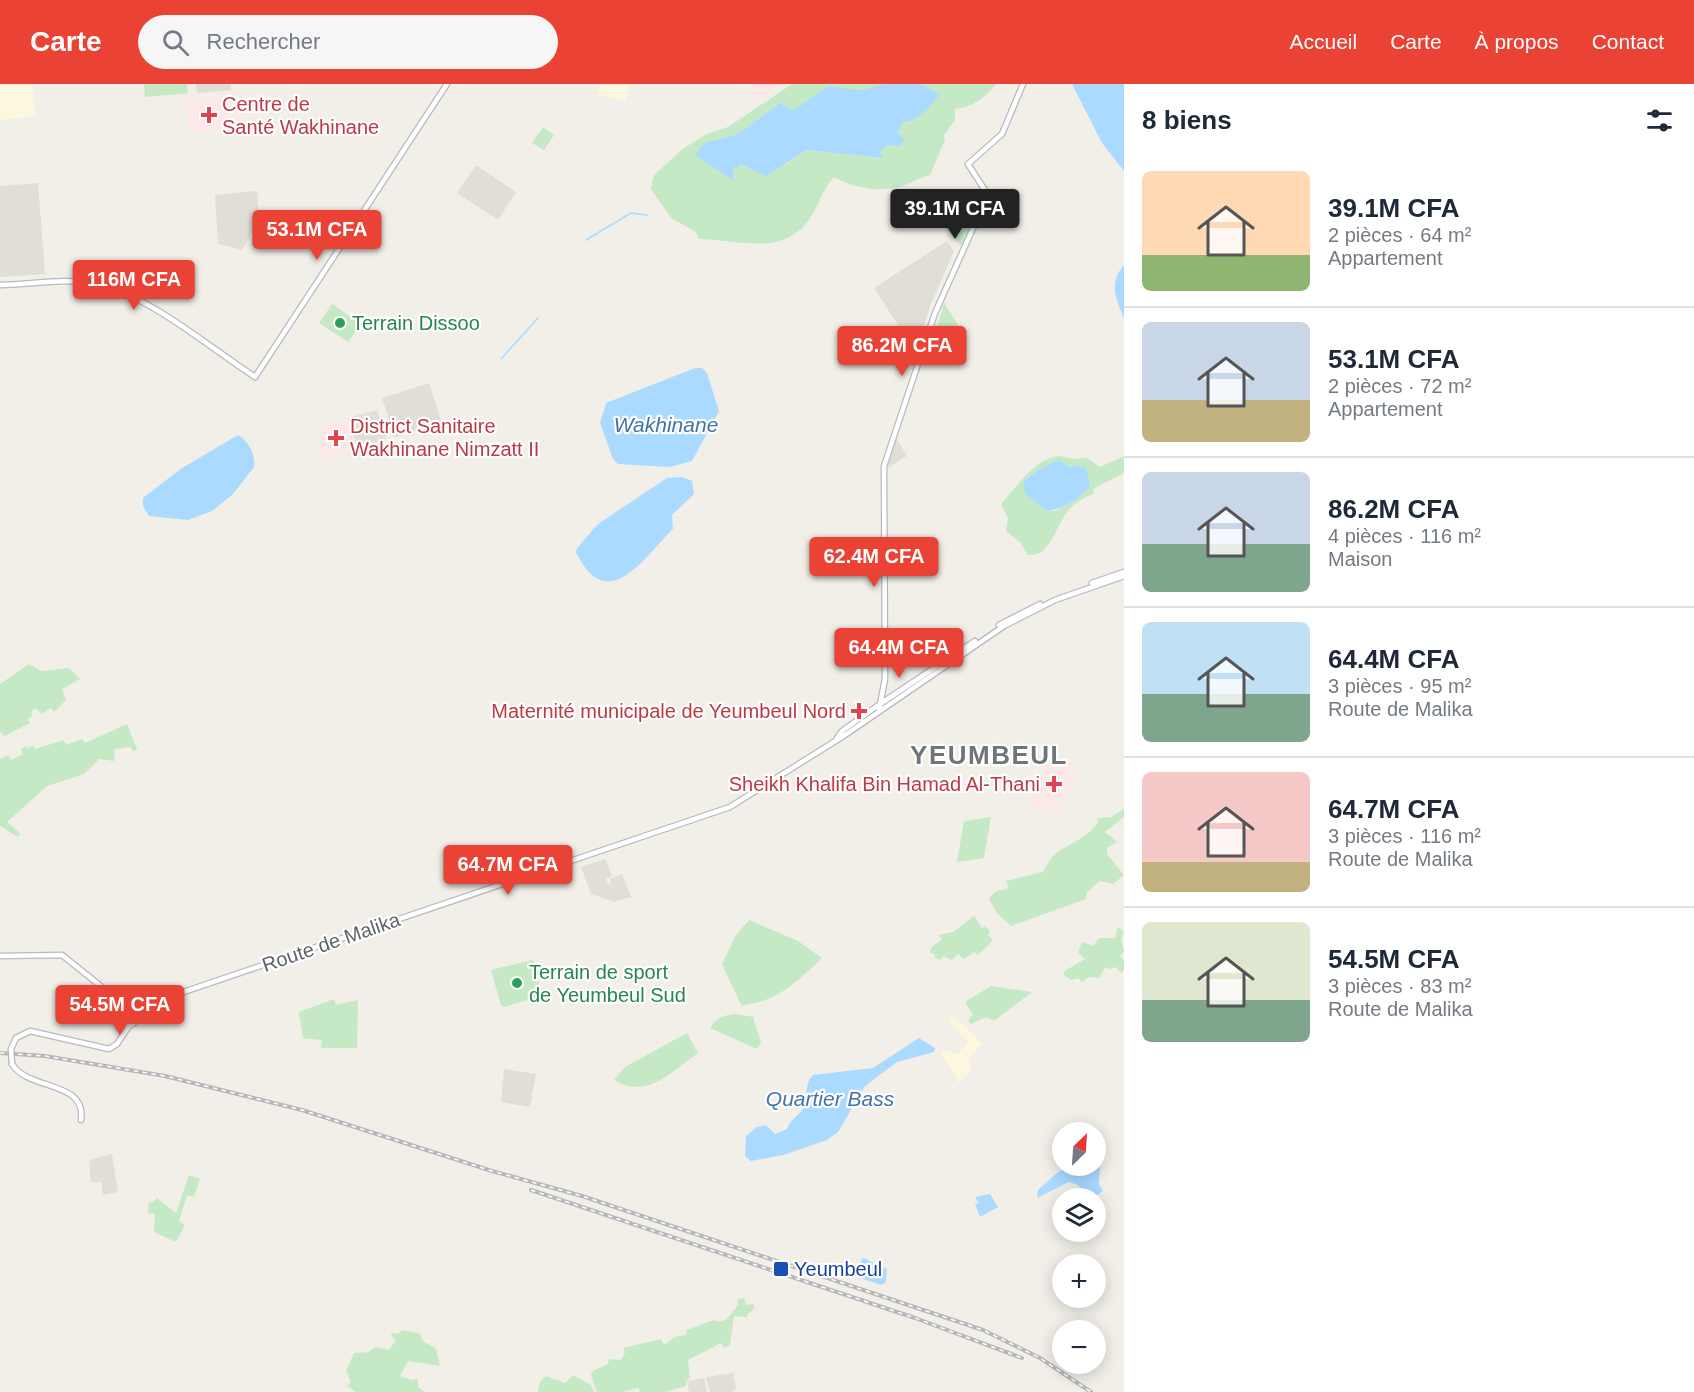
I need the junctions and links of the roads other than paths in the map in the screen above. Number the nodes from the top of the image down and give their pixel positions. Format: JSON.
{"nodes":[{"id":1,"x":447,"y":84,"type":"edge"},
{"id":2,"x":1023,"y":84,"type":"edge"},
{"id":3,"x":0,"y":285,"type":"edge"},
{"id":4,"x":1124,"y":574,"type":"edge"},
{"id":5,"x":880,"y":707,"type":"junction"},
{"id":6,"x":0,"y":956,"type":"edge"},
{"id":7,"x":114,"y":998,"type":"junction"},
{"id":8,"x":152,"y":1004,"type":"junction"},
{"id":9,"x":128,"y":1007,"type":"junction"},
{"id":10,"x":121,"y":1009,"type":"junction"},
{"id":11,"x":136,"y":1015,"type":"junction"},
{"id":12,"x":123,"y":1025,"type":"junction"},
{"id":13,"x":129,"y":1026,"type":"junction"},
{"id":14,"x":122,"y":1036,"type":"junction"},
{"id":15,"x":81,"y":1120,"type":"dead end"}],
"edges":[{"from":1,"to":3,"type":"main road"},
{"from":2,"to":5,"type":"main road"},
{"from":4,"to":5,"type":"main road","name":"Route de Malika"},
{"from":5,"to":8,"type":"main road","name":"Route de Malika"},
{"from":6,"to":7,"type":"main road"},
{"from":7,"to":9,"type":"main road"},
{"from":7,"to":10,"type":"main road"},
{"from":8,"to":9,"type":"main road","name":"Route de Malika"},
{"from":8,"to":11,"type":"main road","name":"Route de Malika"},
{"from":9,"to":10,"type":"main road"},
{"from":9,"to":11,"type":"main road"},
{"from":10,"to":12,"type":"main road"},
{"from":11,"to":13,"type":"main road"},
{"from":12,"to":13,"type":"main road"},
{"from":12,"to":14,"type":"main road"},
{"from":13,"to":14,"type":"main road"},
{"from":14,"to":15,"type":"main road","bridge":true}]}
